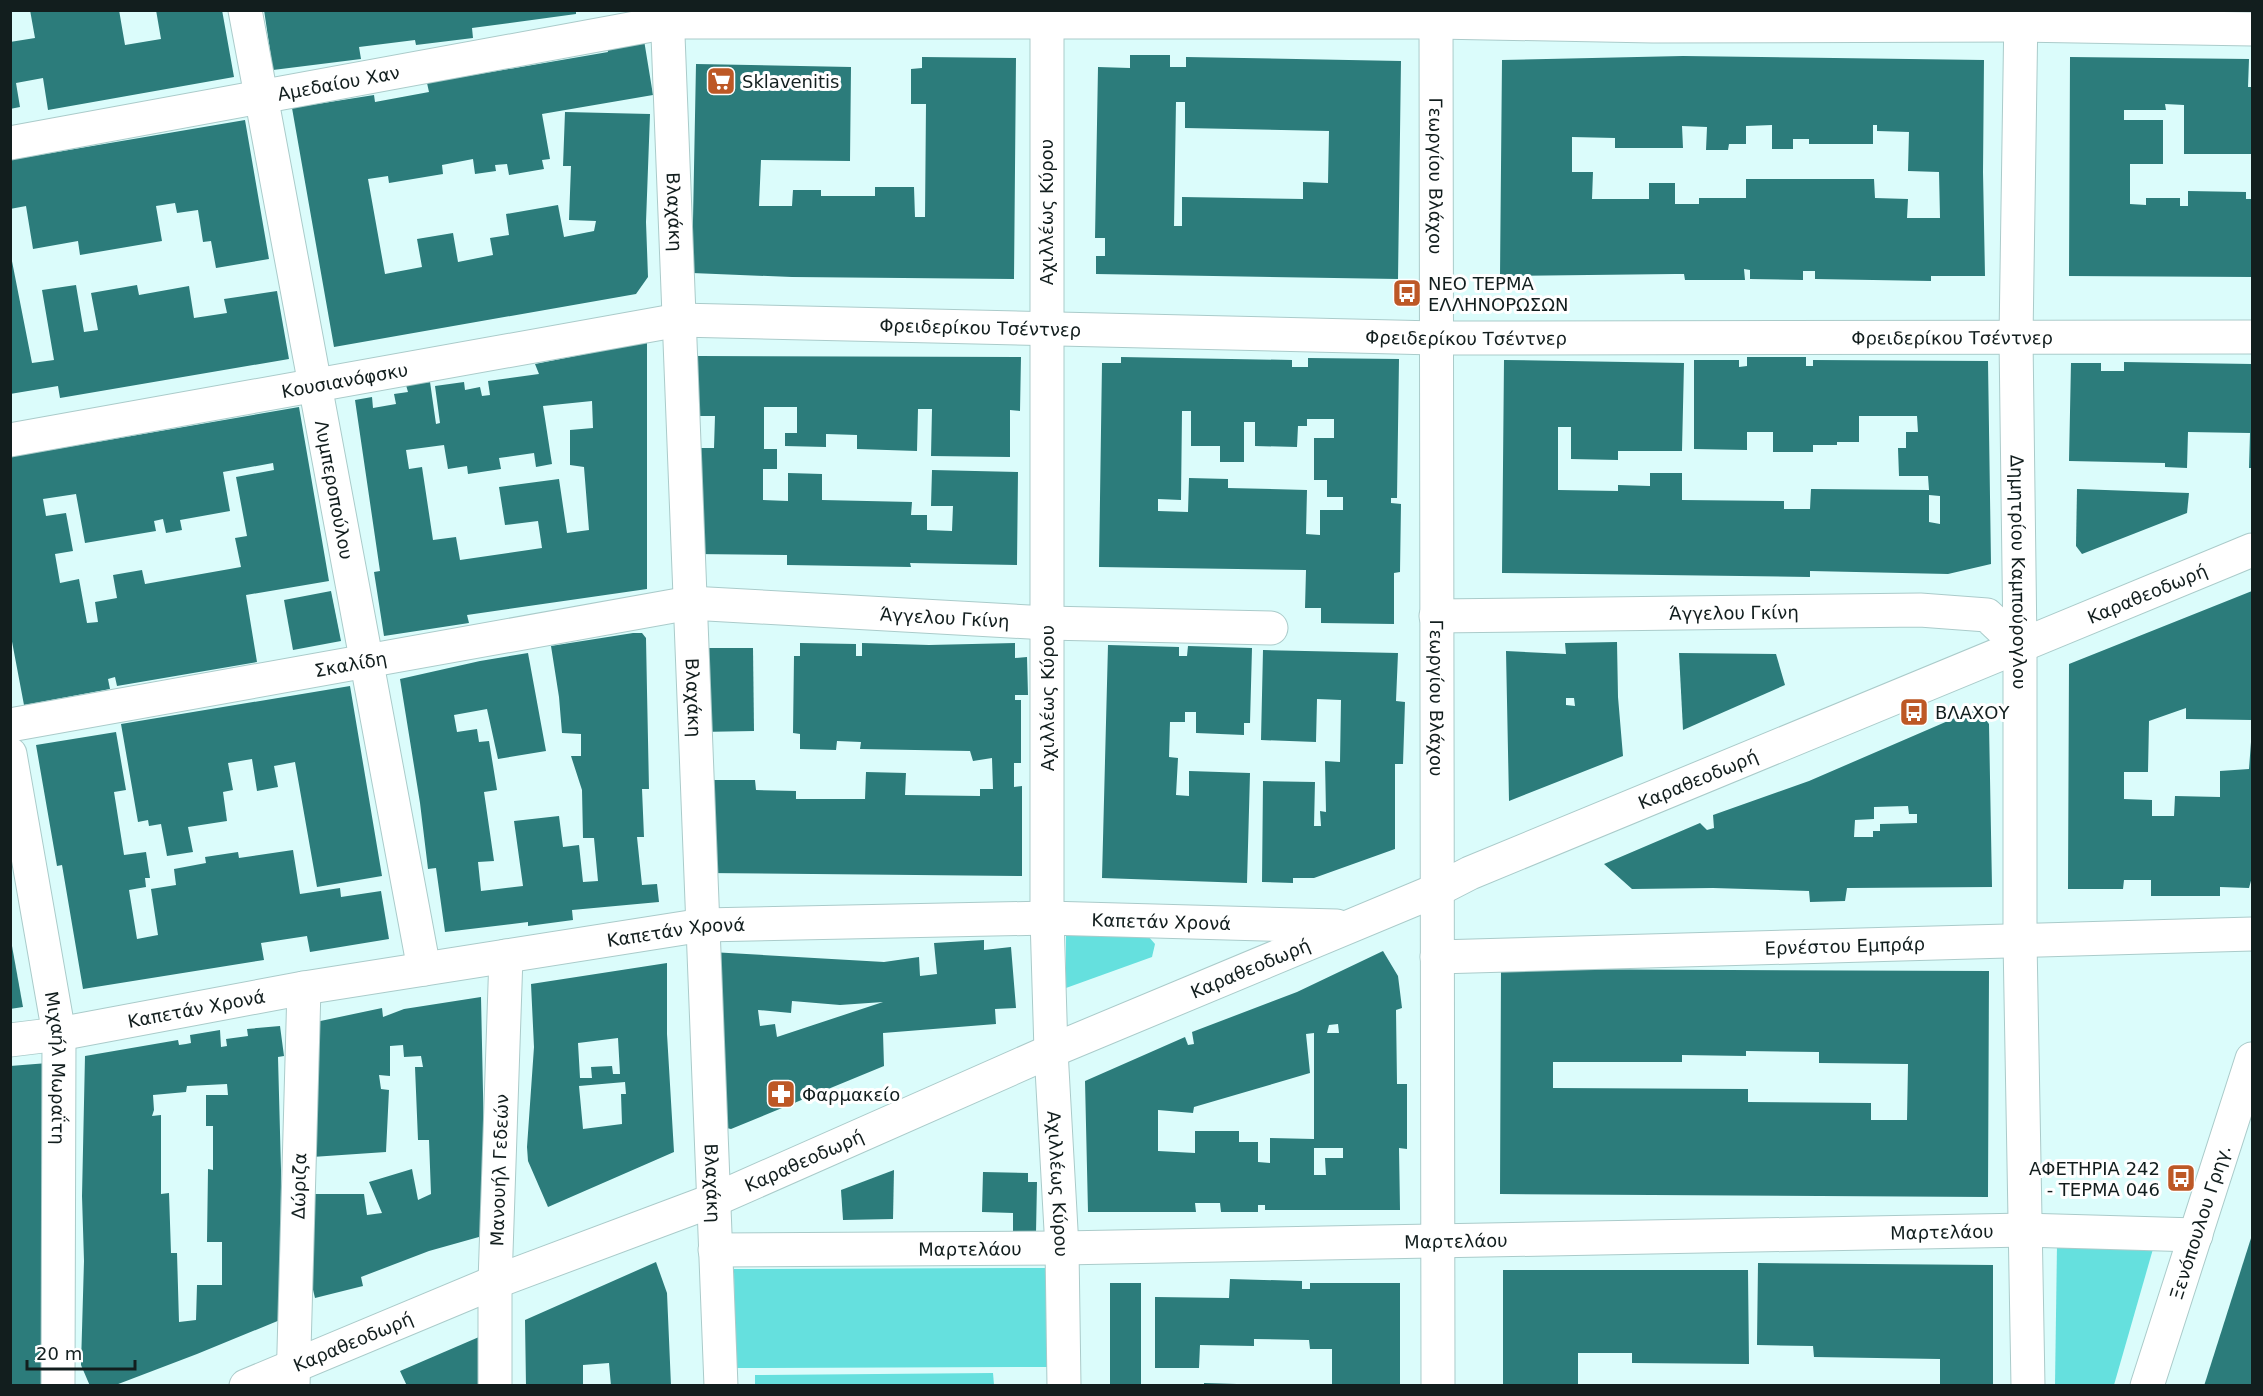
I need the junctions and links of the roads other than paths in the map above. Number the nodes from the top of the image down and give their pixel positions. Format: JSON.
{"nodes":[{"id":1,"x":245,"y":10,"type":"edge"},
{"id":2,"x":668,"y":16,"type":"edge"},
{"id":3,"x":852,"y":16,"type":"edge"},
{"id":4,"x":1047,"y":16,"type":"edge"},
{"id":5,"x":1436,"y":16,"type":"edge"},
{"id":6,"x":2021,"y":18,"type":"edge"},
{"id":7,"x":2253,"y":29,"type":"edge"},
{"id":8,"x":261,"y":97,"type":"junction"},
{"id":9,"x":10,"y":143,"type":"edge"},
{"id":10,"x":679,"y":320,"type":"junction"},
{"id":11,"x":1046,"y":328,"type":"junction"},
{"id":12,"x":2253,"y":337,"type":"edge"},
{"id":13,"x":1436,"y":338,"type":"junction"},
{"id":14,"x":2016,"y":338,"type":"junction"},
{"id":15,"x":315,"y":384,"type":"junction"},
{"id":16,"x":10,"y":440,"type":"edge"},
{"id":17,"x":2253,"y":550,"type":"edge"},
{"id":18,"x":690,"y":603,"type":"junction"},
{"id":19,"x":1436,"y":616,"type":"junction"},
{"id":20,"x":1047,"y":623,"type":"junction"},
{"id":21,"x":1271,"y":628,"type":"dead end"},
{"id":22,"x":2020,"y":646,"type":"junction"},
{"id":23,"x":366,"y":659,"type":"junction"},
{"id":24,"x":10,"y":725,"type":"edge"},
{"id":25,"x":10,"y":754,"type":"edge"},
{"id":26,"x":1437,"y":890,"type":"junction"},
{"id":27,"x":1047,"y":918,"type":"junction"},
{"id":28,"x":703,"y":925,"type":"junction"},
{"id":29,"x":1349,"y":926,"type":"junction"},
{"id":30,"x":2253,"y":934,"type":"edge"},
{"id":31,"x":2020,"y":940,"type":"junction"},
{"id":32,"x":506,"y":956,"type":"junction"},
{"id":33,"x":1437,"y":957,"type":"junction"},
{"id":34,"x":424,"y":969,"type":"junction"},
{"id":35,"x":304,"y":988,"type":"junction"},
{"id":36,"x":59,"y":1034,"type":"junction"},
{"id":37,"x":10,"y":1040,"type":"edge"},
{"id":38,"x":1051,"y":1051,"type":"junction"},
{"id":39,"x":2253,"y":1059,"type":"edge"},
{"id":40,"x":714,"y":1200,"type":"junction"},
{"id":41,"x":2026,"y":1230,"type":"junction"},
{"id":42,"x":2196,"y":1235,"type":"junction"},
{"id":43,"x":1438,"y":1240,"type":"junction"},
{"id":44,"x":1062,"y":1248,"type":"junction"},
{"id":45,"x":715,"y":1250,"type":"junction"},
{"id":46,"x":495,"y":1282,"type":"junction"},
{"id":47,"x":292,"y":1376,"type":"edge"},
{"id":48,"x":58,"y":1386,"type":"edge"},
{"id":49,"x":246,"y":1386,"type":"edge"},
{"id":50,"x":495,"y":1386,"type":"edge"},
{"id":51,"x":721,"y":1386,"type":"edge"},
{"id":52,"x":1064,"y":1386,"type":"edge"},
{"id":53,"x":1438,"y":1386,"type":"edge"},
{"id":54,"x":2028,"y":1386,"type":"edge"},
{"id":55,"x":2147,"y":1386,"type":"edge"}],
"edges":[{"from":1,"to":8,"type":"street","name":"Λυμπεροπούλου"},
{"from":2,"to":3,"type":"street","name":"Αμεδαίου Χαν"},
{"from":2,"to":8,"type":"street","name":"Αμεδαίου Χαν"},
{"from":2,"to":10,"type":"street","name":"Βλαχάκη"},
{"from":3,"to":4,"type":"street","name":"Αμεδαίου Χαν"},
{"from":4,"to":5,"type":"street","name":"Αμεδαίου Χαν"},
{"from":4,"to":11,"type":"street","name":"Αχιλλέως Κύρου"},
{"from":5,"to":6,"type":"street","name":"Αμεδαίου Χαν"},
{"from":5,"to":13,"type":"street","name":"Γεωργίου Βλάχου"},
{"from":6,"to":7,"type":"street","name":"Αμεδαίου Χαν"},
{"from":6,"to":14,"type":"street","name":"Δημητρίου Καμπούρογλου"},
{"from":8,"to":9,"type":"street","name":"Αμεδαίου Χαν"},
{"from":8,"to":15,"type":"street","name":"Λυμπεροπούλου"},
{"from":10,"to":11,"type":"street","name":"Φρειδερίκου Τσέντνερ"},
{"from":10,"to":15,"type":"street","name":"Κουσιανόφσκυ"},
{"from":10,"to":18,"type":"street","name":"Βλαχάκη"},
{"from":11,"to":13,"type":"street","name":"Φρειδερίκου Τσέντνερ"},
{"from":11,"to":20,"type":"street","name":"Αχιλλέως Κύρου"},
{"from":12,"to":14,"type":"street","name":"Φρειδερίκου Τσέντνερ"},
{"from":13,"to":14,"type":"street","name":"Φρειδερίκου Τσέντνερ"},
{"from":13,"to":19,"type":"street","name":"Γεωργίου Βλάχου"},
{"from":14,"to":22,"type":"street","name":"Δημητρίου Καμπούρογλου"},
{"from":15,"to":16,"type":"street","name":"Κουσιανόφσκυ"},
{"from":15,"to":23,"type":"street","name":"Λυμπεροπούλου"},
{"from":17,"to":22,"type":"street","name":"Καραθεοδωρή"},
{"from":18,"to":20,"type":"street","name":"Άγγελου Γκίνη"},
{"from":18,"to":23,"type":"street","name":"Σκαλίδη"},
{"from":18,"to":28,"type":"street","name":"Βλαχάκη"},
{"from":19,"to":22,"type":"street","name":"Άγγελου Γκίνη"},
{"from":19,"to":26,"type":"street","name":"Γεωργίου Βλάχου"},
{"from":20,"to":21,"type":"street","name":"Άγγελου Γκίνη"},
{"from":20,"to":27,"type":"street","name":"Αχιλλέως Κύρου"},
{"from":22,"to":26,"type":"street","name":"Καραθεοδωρή"},
{"from":22,"to":31,"type":"street","name":"Δημητρίου Καμπούρογλου"},
{"from":23,"to":24,"type":"street","name":"Σκαλίδη"},
{"from":23,"to":34,"type":"street","name":"Λυμπεροπούλου"},
{"from":25,"to":36,"type":"street","name":"Μιχαήλ Μωραΐτη"},
{"from":26,"to":29,"type":"street","name":"Καραθεοδωρή"},
{"from":26,"to":33,"type":"street","name":"Γεωργίου Βλάχου"},
{"from":27,"to":28,"type":"street","name":"Καπετάν Χρονά"},
{"from":27,"to":29,"type":"street","name":"Καπετάν Χρονά"},
{"from":27,"to":38,"type":"street","name":"Αχιλλέως Κύρου"},
{"from":28,"to":32,"type":"street","name":"Καπετάν Χρονά"},
{"from":28,"to":40,"type":"street","name":"Βλαχάκη"},
{"from":29,"to":38,"type":"street","name":"Καραθεοδωρή"},
{"from":30,"to":31,"type":"street","name":"Ερνέστου Εμπράρ"},
{"from":31,"to":33,"type":"street","name":"Ερνέστου Εμπράρ"},
{"from":31,"to":41,"type":"street","name":"Δημητρίου Καμπούρογλου"},
{"from":32,"to":34,"type":"street","name":"Καπετάν Χρονά"},
{"from":32,"to":46,"type":"street","name":"Μανουήλ Γεδεών"},
{"from":33,"to":43,"type":"street","name":"Γεωργίου Βλάχου"},
{"from":34,"to":35,"type":"street","name":"Καπετάν Χρονά"},
{"from":35,"to":36,"type":"street","name":"Καπετάν Χρονά"},
{"from":35,"to":47,"type":"street","name":"Δώριζα"},
{"from":36,"to":37,"type":"street","name":"Καπετάν Χρονά"},
{"from":36,"to":48,"type":"street","name":"Μιχαήλ Μωραΐτη"},
{"from":38,"to":40,"type":"street","name":"Καραθεοδωρή"},
{"from":38,"to":44,"type":"street","name":"Αχιλλέως Κύρου"},
{"from":39,"to":42,"type":"street","name":"Ξενόπουλου Γρηγ."},
{"from":40,"to":45,"type":"street","name":"Βλαχάκη"},
{"from":40,"to":46,"type":"street","name":"Καραθεοδωρή"},
{"from":41,"to":42,"type":"street","name":"Μαρτελάου"},
{"from":41,"to":43,"type":"street","name":"Μαρτελάου"},
{"from":41,"to":54,"type":"street","name":"Δημητρίου Καμπούρογλου"},
{"from":42,"to":55,"type":"street","name":"Ξενόπουλου Γρηγ."},
{"from":43,"to":44,"type":"street","name":"Μαρτελάου"},
{"from":43,"to":53,"type":"street","name":"Γεωργίου Βλάχου"},
{"from":44,"to":45,"type":"street","name":"Μαρτελάου"},
{"from":44,"to":52,"type":"street","name":"Αχιλλέως Κύρου"},
{"from":45,"to":51,"type":"street","name":"Βλαχάκη"},
{"from":46,"to":47,"type":"street","name":"Καραθεοδωρή"},
{"from":46,"to":50,"type":"street","name":"Μανουήλ Γεδεών"},
{"from":47,"to":49,"type":"street","name":"Καραθεοδωρή"}]}
